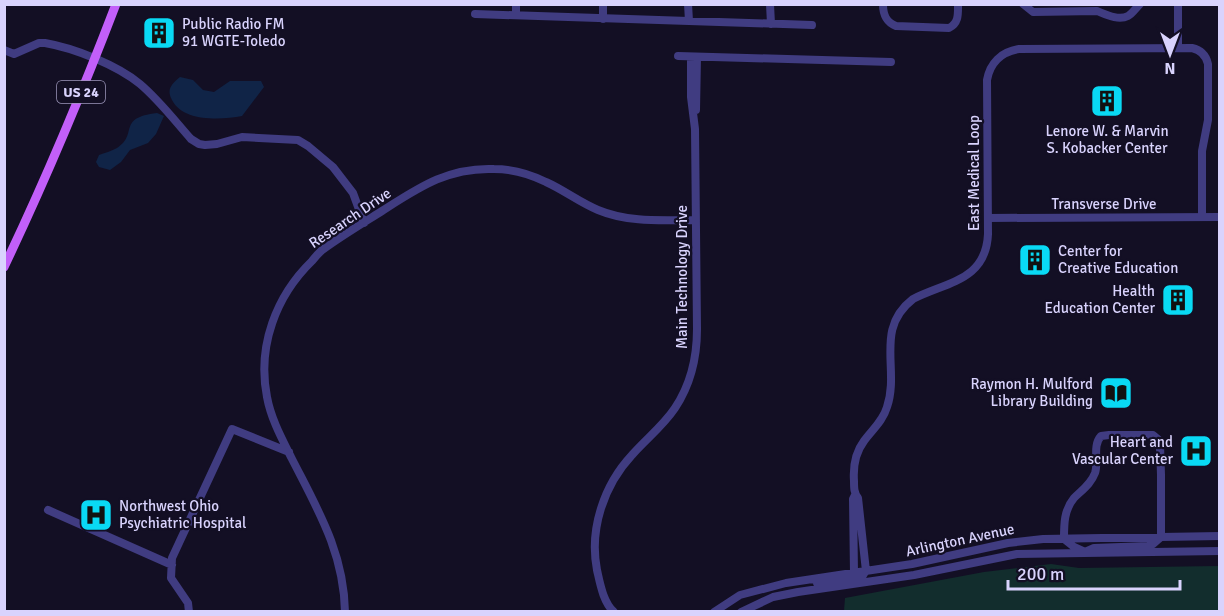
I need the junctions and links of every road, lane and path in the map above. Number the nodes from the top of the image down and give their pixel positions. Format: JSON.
{"nodes":[{"id":1,"x":116,"y":4,"type":"edge"},
{"id":2,"x":516,"y":4,"type":"edge"},
{"id":3,"x":603,"y":4,"type":"edge"},
{"id":4,"x":688,"y":4,"type":"edge"},
{"id":5,"x":771,"y":4,"type":"edge"},
{"id":6,"x":958,"y":4,"type":"edge"},
{"id":7,"x":1023,"y":4,"type":"edge"},
{"id":8,"x":1140,"y":4,"type":"edge"},
{"id":9,"x":1178,"y":4,"type":"edge"},
{"id":10,"x":883,"y":9,"type":"edge"},
{"id":11,"x":475,"y":14,"type":"dead end"},
{"id":12,"x":516,"y":15,"type":"junction"},
{"id":13,"x":603,"y":19,"type":"junction"},
{"id":14,"x":688,"y":21,"type":"junction"},
{"id":15,"x":771,"y":24,"type":"junction"},
{"id":16,"x":812,"y":26,"type":"dead end"},
{"id":17,"x":1178,"y":48,"type":"junction"},
{"id":18,"x":4,"y":50,"type":"edge"},
{"id":19,"x":678,"y":57,"type":"dead end"},
{"id":20,"x":694,"y":57,"type":"junction"},
{"id":21,"x":95,"y":59,"type":"junction"},
{"id":22,"x":891,"y":62,"type":"dead end"},
{"id":23,"x":1202,"y":217,"type":"junction"},
{"id":24,"x":1220,"y":217,"type":"edge"},
{"id":25,"x":988,"y":218,"type":"junction"},
{"id":26,"x":696,"y":220,"type":"junction"},
{"id":27,"x":364,"y":223,"type":"junction"},
{"id":28,"x":4,"y":267,"type":"edge"},
{"id":29,"x":289,"y":452,"type":"junction"},
{"id":30,"x":855,"y":495,"type":"junction"},
{"id":31,"x":48,"y":510,"type":"dead end"},
{"id":32,"x":1220,"y":536,"type":"edge"},
{"id":33,"x":1161,"y":537,"type":"junction"},
{"id":34,"x":1064,"y":539,"type":"junction"},
{"id":35,"x":1220,"y":551,"type":"edge"},
{"id":36,"x":1085,"y":552,"type":"junction"},
{"id":37,"x":172,"y":565,"type":"junction"},
{"id":38,"x":866,"y":571,"type":"junction"},
{"id":39,"x":854,"y":573,"type":"junction"},
{"id":40,"x":773,"y":597,"type":"junction"},
{"id":41,"x":611,"y":610,"type":"edge"},
{"id":42,"x":189,"y":612,"type":"edge"},
{"id":43,"x":345,"y":612,"type":"edge"},
{"id":44,"x":714,"y":612,"type":"edge"},
{"id":45,"x":741,"y":612,"type":"edge"}],
"edges":[{"from":1,"to":21,"type":"main road","number":"US 24"},
{"from":2,"to":12,"type":"street"},
{"from":3,"to":13,"type":"street"},
{"from":4,"to":14,"type":"street"},
{"from":5,"to":15,"type":"street"},
{"from":6,"to":10,"type":"street"},
{"from":7,"to":8,"type":"street"},
{"from":9,"to":17,"type":"street"},
{"from":11,"to":12,"type":"street"},
{"from":12,"to":13,"type":"street"},
{"from":13,"to":14,"type":"street"},
{"from":14,"to":15,"type":"street"},
{"from":15,"to":16,"type":"street"},
{"from":17,"to":23,"type":"street","name":"East Medical Loop"},
{"from":17,"to":25,"type":"street","name":"East Medical Loop"},
{"from":18,"to":21,"type":"street"},
{"from":19,"to":20,"type":"street"},
{"from":20,"to":22,"type":"street"},
{"from":20,"to":26,"type":"street","name":"Main Technology Drive"},
{"from":21,"to":27,"type":"street"},
{"from":21,"to":28,"type":"main road","number":"US 24"},
{"from":23,"to":24,"type":"street","name":"Transverse Drive"},
{"from":23,"to":25,"type":"street","name":"Transverse Drive"},
{"from":25,"to":30,"type":"street","name":"East Medical Loop"},
{"from":26,"to":27,"type":"street","name":"Research Drive"},
{"from":26,"to":41,"type":"street","name":"Main Technology Drive"},
{"from":27,"to":29,"type":"street","name":"Research Drive"},
{"from":29,"to":37,"type":"street"},
{"from":29,"to":43,"type":"street","name":"Research Drive"},
{"from":30,"to":38,"type":"street","name":"East Medical Loop"},
{"from":30,"to":39,"type":"street","name":"East Medical Loop"},
{"from":31,"to":37,"type":"street"},
{"from":32,"to":33,"type":"street","name":"Arlington Avenue"},
{"from":33,"to":34,"type":"street","name":"Arlington Avenue"},
{"from":33,"to":34,"type":"street"},
{"from":33,"to":36,"type":"street"},
{"from":34,"to":36,"type":"street"},
{"from":34,"to":38,"type":"street","name":"Arlington Avenue"},
{"from":35,"to":36,"type":"street","name":"Arlington Avenue"},
{"from":36,"to":40,"type":"street","name":"Arlington Avenue"},
{"from":37,"to":42,"type":"street"},
{"from":38,"to":39,"type":"street","name":"Arlington Avenue"},
{"from":38,"to":40,"type":"street"},
{"from":39,"to":44,"type":"street","name":"Arlington Avenue"},
{"from":40,"to":45,"type":"street","name":"Arlington Avenue"}]}
